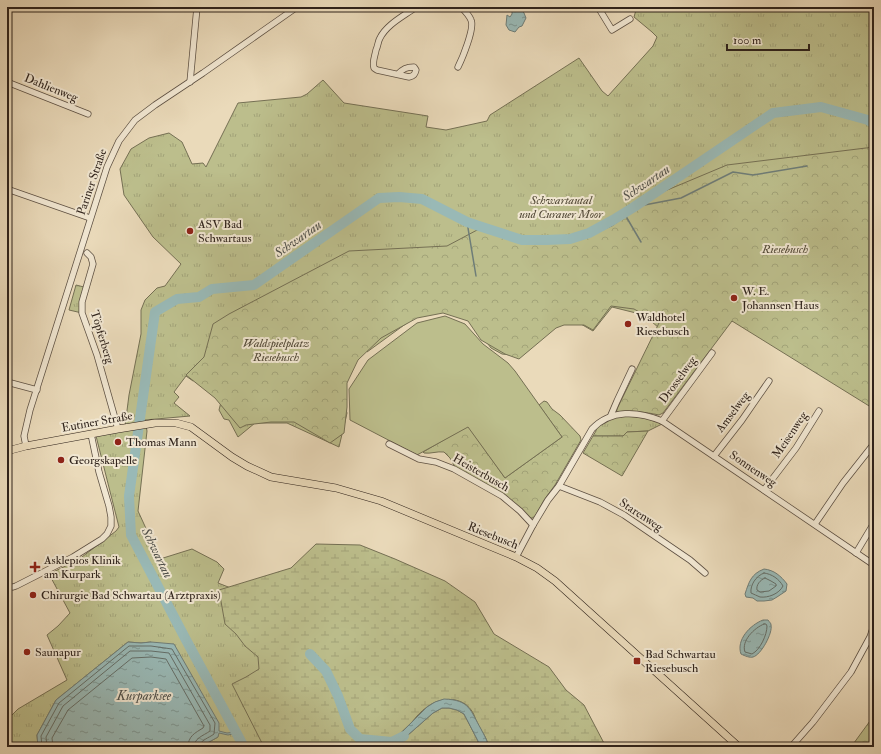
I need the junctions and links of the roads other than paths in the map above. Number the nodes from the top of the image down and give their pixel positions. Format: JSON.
{"nodes":[{"id":1,"x":197,"y":7,"type":"edge"},
{"id":2,"x":297,"y":7,"type":"edge"},
{"id":3,"x":416,"y":7,"type":"edge"},
{"id":4,"x":462,"y":7,"type":"edge"},
{"id":5,"x":598,"y":7,"type":"edge"},
{"id":6,"x":630,"y":19,"type":"dead end"},
{"id":7,"x":458,"y":67,"type":"dead end"},
{"id":8,"x":398,"y":74,"type":"dead end"},
{"id":9,"x":7,"y":82,"type":"edge"},
{"id":10,"x":190,"y":82,"type":"junction"},
{"id":11,"x":88,"y":114,"type":"dead end"},
{"id":12,"x":7,"y":188,"type":"edge"},
{"id":13,"x":90,"y":218,"type":"junction"},
{"id":14,"x":87,"y":252,"type":"dead end"},
{"id":15,"x":712,"y":353,"type":"dead end"},
{"id":16,"x":632,"y":369,"type":"dead end"},
{"id":17,"x":769,"y":381,"type":"dead end"},
{"id":18,"x":7,"y":382,"type":"edge"},
{"id":19,"x":37,"y":390,"type":"junction"},
{"id":20,"x":819,"y":411,"type":"dead end"},
{"id":21,"x":611,"y":415,"type":"junction"},
{"id":22,"x":662,"y":421,"type":"junction"},
{"id":23,"x":191,"y":427,"type":"joint"},
{"id":24,"x":118,"y":429,"type":"junction"},
{"id":25,"x":92,"y":434,"type":"junction"},
{"id":26,"x":389,"y":444,"type":"dead end"},
{"id":27,"x":873,"y":445,"type":"dead end"},
{"id":28,"x":26,"y":446,"type":"junction"},
{"id":29,"x":7,"y":451,"type":"edge"},
{"id":30,"x":714,"y":456,"type":"junction"},
{"id":31,"x":559,"y":486,"type":"junction"},
{"id":32,"x":764,"y":490,"type":"junction"},
{"id":33,"x":874,"y":523,"type":"edge"},
{"id":34,"x":815,"y":524,"type":"junction"},
{"id":35,"x":533,"y":525,"type":"junction"},
{"id":36,"x":856,"y":553,"type":"junction"},
{"id":37,"x":516,"y":557,"type":"junction"},
{"id":38,"x":874,"y":565,"type":"edge"},
{"id":39,"x":705,"y":573,"type":"dead end"},
{"id":40,"x":7,"y":587,"type":"edge"},
{"id":41,"x":874,"y":625,"type":"edge"},
{"id":42,"x":739,"y":747,"type":"edge"},
{"id":43,"x":791,"y":747,"type":"edge"}],
"edges":[{"from":1,"to":10,"type":"street"},
{"from":2,"to":10,"type":"street","name":"Pariner Straße"},
{"from":3,"to":8,"type":"street"},
{"from":4,"to":7,"type":"street"},
{"from":5,"to":6,"type":"street"},
{"from":9,"to":11,"type":"street","name":"Dahlienweg"},
{"from":10,"to":13,"type":"street","name":"Pariner Straße"},
{"from":12,"to":13,"type":"street"},
{"from":13,"to":19,"type":"street","name":"Pariner Straße"},
{"from":14,"to":24,"type":"street","name":"Töpferberg"},
{"from":15,"to":22,"type":"street","name":"Drosselweg"},
{"from":16,"to":21,"type":"street"},
{"from":17,"to":30,"type":"street","name":"Amselweg"},
{"from":18,"to":19,"type":"street"},
{"from":19,"to":28,"type":"street","name":"Pariner Straße"},
{"from":20,"to":32,"type":"street","name":"Meisenweg"},
{"from":21,"to":22,"type":"street","name":"Sonnenweg"},
{"from":21,"to":31,"type":"street"},
{"from":22,"to":30,"type":"street","name":"Sonnenweg"},
{"from":23,"to":24,"type":"main road","name":"Eutiner Straße"},
{"from":23,"to":37,"type":"main road","name":"Riesebusch"},
{"from":24,"to":25,"type":"main road","name":"Eutiner Straße"},
{"from":25,"to":28,"type":"main road","name":"Eutiner Straße"},
{"from":25,"to":40,"type":"street"},
{"from":26,"to":35,"type":"street","name":"Heisterbusch"},
{"from":27,"to":34,"type":"street"},
{"from":28,"to":29,"type":"main road","name":"Eutiner Straße"},
{"from":30,"to":32,"type":"street","name":"Sonnenweg"},
{"from":31,"to":35,"type":"street"},
{"from":31,"to":39,"type":"street","name":"Starenweg"},
{"from":32,"to":34,"type":"street","name":"Sonnenweg"},
{"from":33,"to":36,"type":"street"},
{"from":34,"to":36,"type":"street","name":"Sonnenweg"},
{"from":35,"to":37,"type":"street"},
{"from":36,"to":38,"type":"street","name":"Sonnenweg"},
{"from":37,"to":42,"type":"main road","name":"Riesebusch"},
{"from":41,"to":43,"type":"street"}]}
